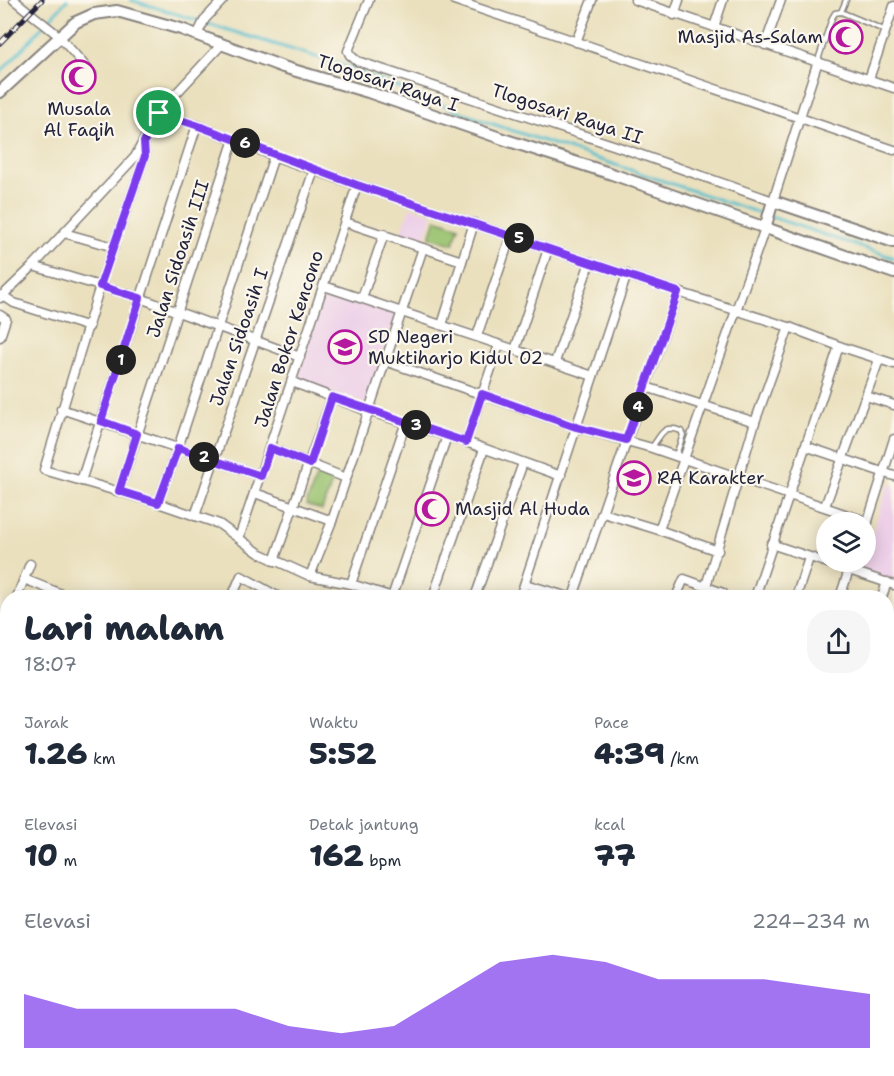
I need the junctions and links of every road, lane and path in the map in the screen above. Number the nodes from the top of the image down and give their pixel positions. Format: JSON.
{"nodes":[{"id":1,"x":14,"y":0,"type":"edge"},
{"id":2,"x":223,"y":0,"type":"edge"},
{"id":3,"x":369,"y":0,"type":"edge"},
{"id":4,"x":454,"y":0,"type":"edge"},
{"id":5,"x":592,"y":0,"type":"edge"},
{"id":6,"x":637,"y":0,"type":"edge"},
{"id":7,"x":679,"y":0,"type":"edge"},
{"id":8,"x":723,"y":0,"type":"edge"},
{"id":9,"x":781,"y":0,"type":"edge"},
{"id":10,"x":846,"y":0,"type":"edge"},
{"id":11,"x":894,"y":6,"type":"edge"},
{"id":12,"x":841,"y":12,"type":"junction"},
{"id":13,"x":674,"y":15,"type":"junction"},
{"id":14,"x":714,"y":27,"type":"junction"},
{"id":15,"x":198,"y":32,"type":"junction"},
{"id":16,"x":886,"y":32,"type":"junction"},
{"id":17,"x":56,"y":34,"type":"junction"},
{"id":18,"x":576,"y":42,"type":"junction"},
{"id":19,"x":222,"y":44,"type":"junction"},
{"id":20,"x":765,"y":45,"type":"junction"},
{"id":21,"x":818,"y":61,"type":"junction"},
{"id":22,"x":92,"y":74,"type":"dead end"},
{"id":23,"x":869,"y":79,"type":"junction"},
{"id":24,"x":894,"y":88,"type":"edge"},
{"id":25,"x":0,"y":92,"type":"edge"},
{"id":26,"x":159,"y":113,"type":"junction"},
{"id":27,"x":800,"y":120,"type":"junction"},
{"id":28,"x":196,"y":125,"type":"junction"},
{"id":29,"x":234,"y":139,"type":"junction"},
{"id":30,"x":144,"y":142,"type":"junction"},
{"id":31,"x":894,"y":150,"type":"edge"},
{"id":32,"x":274,"y":156,"type":"junction"},
{"id":33,"x":314,"y":170,"type":"junction"},
{"id":34,"x":357,"y":185,"type":"junction"},
{"id":35,"x":772,"y":204,"type":"junction"},
{"id":36,"x":345,"y":222,"type":"junction"},
{"id":37,"x":474,"y":223,"type":"junction"},
{"id":38,"x":766,"y":226,"type":"junction"},
{"id":39,"x":64,"y":233,"type":"junction"},
{"id":40,"x":384,"y":234,"type":"junction"},
{"id":41,"x":511,"y":235,"type":"junction"},
{"id":42,"x":894,"y":242,"type":"edge"},
{"id":43,"x":114,"y":247,"type":"junction"},
{"id":44,"x":423,"y":248,"type":"junction"},
{"id":45,"x":548,"y":249,"type":"junction"},
{"id":46,"x":462,"y":261,"type":"junction"},
{"id":47,"x":590,"y":262,"type":"junction"},
{"id":48,"x":33,"y":266,"type":"junction"},
{"id":49,"x":894,"y":273,"type":"edge"},
{"id":50,"x":627,"y":274,"type":"junction"},
{"id":51,"x":100,"y":286,"type":"junction"},
{"id":52,"x":324,"y":286,"type":"junction"},
{"id":53,"x":678,"y":292,"type":"junction"},
{"id":54,"x":1,"y":297,"type":"edge"},
{"id":55,"x":140,"y":298,"type":"junction"},
{"id":56,"x":362,"y":298,"type":"junction"},
{"id":57,"x":735,"y":310,"type":"junction"},
{"id":58,"x":402,"y":312,"type":"junction"},
{"id":59,"x":178,"y":314,"type":"junction"},
{"id":60,"x":0,"y":315,"type":"edge"},
{"id":61,"x":442,"y":325,"type":"junction"},
{"id":62,"x":89,"y":327,"type":"junction"},
{"id":63,"x":218,"y":327,"type":"junction"},
{"id":64,"x":789,"y":327,"type":"junction"},
{"id":65,"x":477,"y":336,"type":"junction"},
{"id":66,"x":0,"y":337,"type":"edge"},
{"id":67,"x":256,"y":339,"type":"junction"},
{"id":68,"x":499,"y":345,"type":"junction"},
{"id":69,"x":839,"y":346,"type":"junction"},
{"id":70,"x":515,"y":350,"type":"junction"},
{"id":71,"x":300,"y":357,"type":"junction"},
{"id":72,"x":879,"y":360,"type":"junction"},
{"id":73,"x":385,"y":361,"type":"junction"},
{"id":74,"x":555,"y":362,"type":"junction"},
{"id":75,"x":894,"y":364,"type":"edge"},
{"id":76,"x":593,"y":376,"type":"junction"},
{"id":77,"x":292,"y":382,"type":"junction"},
{"id":78,"x":646,"y":387,"type":"junction"},
{"id":79,"x":482,"y":394,"type":"junction"},
{"id":80,"x":866,"y":396,"type":"junction"},
{"id":81,"x":332,"y":397,"type":"junction"},
{"id":82,"x":701,"y":405,"type":"junction"},
{"id":83,"x":894,"y":405,"type":"edge"},
{"id":84,"x":61,"y":409,"type":"junction"},
{"id":85,"x":368,"y":411,"type":"junction"},
{"id":86,"x":101,"y":421,"type":"junction"},
{"id":87,"x":406,"y":422,"type":"junction"},
{"id":88,"x":755,"y":422,"type":"junction"},
{"id":89,"x":576,"y":427,"type":"junction"},
{"id":90,"x":137,"y":434,"type":"junction"},
{"id":91,"x":447,"y":436,"type":"junction"},
{"id":92,"x":894,"y":439,"type":"edge"},
{"id":93,"x":626,"y":440,"type":"junction"},
{"id":94,"x":466,"y":442,"type":"junction"},
{"id":95,"x":805,"y":446,"type":"junction"},
{"id":96,"x":178,"y":448,"type":"junction"},
{"id":97,"x":270,"y":448,"type":"junction"},
{"id":98,"x":484,"y":448,"type":"junction"},
{"id":99,"x":652,"y":448,"type":"junction"},
{"id":100,"x":679,"y":458,"type":"junction"},
{"id":101,"x":843,"y":459,"type":"junction"},
{"id":102,"x":214,"y":461,"type":"junction"},
{"id":103,"x":523,"y":463,"type":"junction"},
{"id":104,"x":310,"y":464,"type":"junction"},
{"id":105,"x":883,"y":472,"type":"junction"},
{"id":106,"x":261,"y":476,"type":"junction"},
{"id":107,"x":561,"y":476,"type":"junction"},
{"id":108,"x":894,"y":476,"type":"edge"},
{"id":109,"x":738,"y":477,"type":"junction"},
{"id":110,"x":346,"y":478,"type":"junction"},
{"id":111,"x":81,"y":481,"type":"junction"},
{"id":112,"x":119,"y":491,"type":"junction"},
{"id":113,"x":255,"y":493,"type":"junction"},
{"id":114,"x":788,"y":494,"type":"junction"},
{"id":115,"x":158,"y":503,"type":"junction"},
{"id":116,"x":825,"y":506,"type":"junction"},
{"id":117,"x":293,"y":507,"type":"junction"},
{"id":118,"x":839,"y":512,"type":"edge"},
{"id":119,"x":871,"y":512,"type":"edge"},
{"id":120,"x":603,"y":513,"type":"junction"},
{"id":121,"x":195,"y":516,"type":"junction"},
{"id":122,"x":332,"y":521,"type":"junction"},
{"id":123,"x":659,"y":530,"type":"junction"},
{"id":124,"x":239,"y":538,"type":"junction"},
{"id":125,"x":771,"y":544,"type":"junction"},
{"id":126,"x":718,"y":551,"type":"junction"},
{"id":127,"x":809,"y":558,"type":"junction"},
{"id":128,"x":816,"y":560,"type":"edge"},
{"id":129,"x":274,"y":561,"type":"junction"},
{"id":130,"x":30,"y":564,"type":"dead end"},
{"id":131,"x":848,"y":572,"type":"edge"},
{"id":132,"x":855,"y":572,"type":"edge"},
{"id":133,"x":310,"y":576,"type":"junction"},
{"id":134,"x":24,"y":579,"type":"junction"},
{"id":135,"x":351,"y":584,"type":"junction"},
{"id":136,"x":525,"y":584,"type":"junction"},
{"id":137,"x":890,"y":584,"type":"edge"},
{"id":138,"x":706,"y":586,"type":"junction"},
{"id":139,"x":20,"y":590,"type":"edge"},
{"id":140,"x":52,"y":590,"type":"edge"},
{"id":141,"x":235,"y":590,"type":"edge"},
{"id":142,"x":266,"y":590,"type":"edge"},
{"id":143,"x":370,"y":590,"type":"edge"},
{"id":144,"x":395,"y":590,"type":"edge"},
{"id":145,"x":435,"y":590,"type":"edge"},
{"id":146,"x":478,"y":590,"type":"edge"},
{"id":147,"x":523,"y":590,"type":"edge"},
{"id":148,"x":546,"y":590,"type":"edge"},
{"id":149,"x":574,"y":590,"type":"edge"},
{"id":150,"x":679,"y":590,"type":"edge"},
{"id":151,"x":716,"y":590,"type":"edge"},
{"id":152,"x":757,"y":590,"type":"edge"},
{"id":153,"x":798,"y":590,"type":"edge"},
{"id":154,"x":842,"y":590,"type":"edge"}],
"edges":[{"from":1,"to":17,"type":"street"},
{"from":2,"to":15,"type":"street"},
{"from":3,"to":35,"type":"street","name":"Tlogosari Raya II"},
{"from":4,"to":18,"type":"street"},
{"from":5,"to":18,"type":"street"},
{"from":6,"to":13,"type":"street"},
{"from":7,"to":13,"type":"street"},
{"from":8,"to":14,"type":"street"},
{"from":9,"to":20,"type":"street"},
{"from":10,"to":12,"type":"lane"},
{"from":11,"to":16,"type":"street"},
{"from":12,"to":16,"type":"lane"},
{"from":12,"to":21,"type":"lane"},
{"from":13,"to":14,"type":"street"},
{"from":14,"to":20,"type":"street"},
{"from":15,"to":17,"type":"street","name":"Tlogosari Raya I"},
{"from":15,"to":19,"type":"street","name":"Tlogosari Raya I"},
{"from":16,"to":23,"type":"street"},
{"from":17,"to":22,"type":"street"},
{"from":17,"to":25,"type":"street","name":"Tlogosari Raya I"},
{"from":18,"to":27,"type":"street"},
{"from":19,"to":26,"type":"street"},
{"from":19,"to":38,"type":"street","name":"Tlogosari Raya I"},
{"from":20,"to":21,"type":"street"},
{"from":21,"to":23,"type":"street"},
{"from":21,"to":27,"type":"street"},
{"from":23,"to":24,"type":"street"},
{"from":26,"to":28,"type":"street"},
{"from":26,"to":30,"type":"street"},
{"from":27,"to":31,"type":"street"},
{"from":27,"to":35,"type":"street"},
{"from":28,"to":29,"type":"street"},
{"from":28,"to":55,"type":"street"},
{"from":29,"to":32,"type":"street"},
{"from":29,"to":59,"type":"street","name":"Jalan Sidoasih III"},
{"from":30,"to":39,"type":"street"},
{"from":30,"to":43,"type":"street"},
{"from":32,"to":33,"type":"street"},
{"from":32,"to":63,"type":"street"},
{"from":33,"to":34,"type":"street"},
{"from":33,"to":67,"type":"street","name":"Jalan Sidoasih I"},
{"from":34,"to":36,"type":"street","name":"Jalan Bokor Kencono"},
{"from":34,"to":37,"type":"street"},
{"from":35,"to":38,"type":"street"},
{"from":35,"to":42,"type":"street"},
{"from":36,"to":40,"type":"street"},
{"from":36,"to":52,"type":"street","name":"Jalan Bokor Kencono"},
{"from":37,"to":41,"type":"street"},
{"from":37,"to":46,"type":"street"},
{"from":38,"to":49,"type":"street","name":"Tlogosari Raya I"},
{"from":38,"to":57,"type":"street"},
{"from":39,"to":43,"type":"street"},
{"from":39,"to":48,"type":"street"},
{"from":40,"to":44,"type":"street"},
{"from":40,"to":56,"type":"street"},
{"from":41,"to":45,"type":"street"},
{"from":41,"to":65,"type":"street"},
{"from":43,"to":51,"type":"street"},
{"from":44,"to":46,"type":"street"},
{"from":44,"to":58,"type":"street"},
{"from":45,"to":47,"type":"street"},
{"from":45,"to":70,"type":"street"},
{"from":46,"to":61,"type":"street"},
{"from":47,"to":50,"type":"street"},
{"from":47,"to":74,"type":"street"},
{"from":48,"to":51,"type":"street"},
{"from":48,"to":54,"type":"street"},
{"from":50,"to":53,"type":"street"},
{"from":50,"to":76,"type":"street"},
{"from":51,"to":55,"type":"street"},
{"from":51,"to":62,"type":"street"},
{"from":52,"to":56,"type":"street"},
{"from":52,"to":71,"type":"street","name":"Jalan Bokor Kencono"},
{"from":53,"to":57,"type":"street"},
{"from":53,"to":78,"type":"street"},
{"from":54,"to":62,"type":"street"},
{"from":55,"to":59,"type":"street"},
{"from":55,"to":86,"type":"street"},
{"from":56,"to":58,"type":"street"},
{"from":57,"to":64,"type":"street"},
{"from":57,"to":82,"type":"street"},
{"from":58,"to":61,"type":"street"},
{"from":58,"to":73,"type":"street"},
{"from":59,"to":63,"type":"street"},
{"from":59,"to":90,"type":"street","name":"Jalan Sidoasih III"},
{"from":60,"to":66,"type":"street"},
{"from":61,"to":65,"type":"street"},
{"from":62,"to":84,"type":"street"},
{"from":63,"to":67,"type":"street"},
{"from":63,"to":96,"type":"street"},
{"from":64,"to":69,"type":"street"},
{"from":64,"to":88,"type":"street"},
{"from":65,"to":68,"type":"street"},
{"from":67,"to":71,"type":"street"},
{"from":67,"to":102,"type":"street","name":"Jalan Sidoasih I"},
{"from":68,"to":70,"type":"street"},
{"from":68,"to":79,"type":"street"},
{"from":69,"to":72,"type":"street"},
{"from":69,"to":95,"type":"street"},
{"from":70,"to":74,"type":"street"},
{"from":71,"to":77,"type":"street","name":"Jalan Bokor Kencono"},
{"from":72,"to":75,"type":"street"},
{"from":72,"to":80,"type":"street"},
{"from":73,"to":79,"type":"street"},
{"from":73,"to":85,"type":"street"},
{"from":74,"to":76,"type":"street"},
{"from":76,"to":89,"type":"street"},
{"from":77,"to":81,"type":"street"},
{"from":77,"to":97,"type":"street","name":"Jalan Bokor Kencono"},
{"from":78,"to":82,"type":"street"},
{"from":78,"to":93,"type":"street"},
{"from":79,"to":89,"type":"street"},
{"from":79,"to":94,"type":"street"},
{"from":80,"to":83,"type":"street"},
{"from":80,"to":101,"type":"street"},
{"from":81,"to":85,"type":"street"},
{"from":81,"to":104,"type":"street"},
{"from":82,"to":88,"type":"street"},
{"from":82,"to":100,"type":"street"},
{"from":84,"to":86,"type":"street"},
{"from":84,"to":111,"type":"street"},
{"from":85,"to":87,"type":"street"},
{"from":85,"to":110,"type":"street"},
{"from":86,"to":90,"type":"street"},
{"from":86,"to":111,"type":"street"},
{"from":87,"to":91,"type":"street"},
{"from":87,"to":135,"type":"street"},
{"from":88,"to":109,"type":"street"},
{"from":89,"to":93,"type":"street"},
{"from":89,"to":107,"type":"street"},
{"from":90,"to":96,"type":"street"},
{"from":90,"to":112,"type":"street","name":"Jalan Sidoasih III"},
{"from":91,"to":94,"type":"street"},
{"from":91,"to":144,"type":"street"},
{"from":92,"to":105,"type":"street"},
{"from":93,"to":99,"type":"street"},
{"from":93,"to":120,"type":"street"},
{"from":94,"to":98,"type":"street"},
{"from":95,"to":101,"type":"street"},
{"from":95,"to":114,"type":"street"},
{"from":96,"to":102,"type":"street"},
{"from":96,"to":115,"type":"street"},
{"from":97,"to":104,"type":"street"},
{"from":97,"to":106,"type":"street","name":"Jalan Bokor Kencono"},
{"from":98,"to":103,"type":"street"},
{"from":98,"to":145,"type":"street"},
{"from":99,"to":100,"type":"street"},
{"from":99,"to":100,"type":"lane"},
{"from":100,"to":109,"type":"street"},
{"from":100,"to":123,"type":"street"},
{"from":101,"to":105,"type":"street"},
{"from":101,"to":116,"type":"street"},
{"from":102,"to":106,"type":"street"},
{"from":102,"to":121,"type":"street","name":"Jalan Sidoasih I"},
{"from":103,"to":107,"type":"street"},
{"from":103,"to":146,"type":"street"},
{"from":104,"to":110,"type":"street"},
{"from":104,"to":117,"type":"street"},
{"from":105,"to":108,"type":"street"},
{"from":105,"to":119,"type":"street"},
{"from":106,"to":113,"type":"street","name":"Jalan Bokor Kencono"},
{"from":107,"to":136,"type":"street"},
{"from":109,"to":114,"type":"street"},
{"from":109,"to":126,"type":"street"},
{"from":110,"to":122,"type":"street"},
{"from":111,"to":112,"type":"street"},
{"from":112,"to":115,"type":"street"},
{"from":113,"to":117,"type":"street"},
{"from":113,"to":124,"type":"street","name":"Jalan Bokor Kencono"},
{"from":114,"to":116,"type":"street"},
{"from":114,"to":125,"type":"street"},
{"from":115,"to":121,"type":"street"},
{"from":116,"to":118,"type":"street"},
{"from":117,"to":122,"type":"street"},
{"from":117,"to":129,"type":"street"},
{"from":120,"to":123,"type":"street"},
{"from":120,"to":149,"type":"street"},
{"from":121,"to":124,"type":"street"},
{"from":122,"to":133,"type":"street"},
{"from":123,"to":126,"type":"street"},
{"from":124,"to":129,"type":"street"},
{"from":125,"to":127,"type":"street"},
{"from":125,"to":152,"type":"street"},
{"from":126,"to":138,"type":"street"},
{"from":127,"to":128,"type":"street"},
{"from":127,"to":153,"type":"street"},
{"from":129,"to":133,"type":"street"},
{"from":130,"to":134,"type":"street"},
{"from":131,"to":154,"type":"street"},
{"from":132,"to":137,"type":"street"},
{"from":133,"to":135,"type":"street"},
{"from":134,"to":139,"type":"street"},
{"from":134,"to":140,"type":"street"},
{"from":135,"to":143,"type":"street"},
{"from":136,"to":147,"type":"street"},
{"from":136,"to":148,"type":"street"},
{"from":138,"to":150,"type":"street"},
{"from":138,"to":151,"type":"street"},
{"from":141,"to":142,"type":"street"}]}
